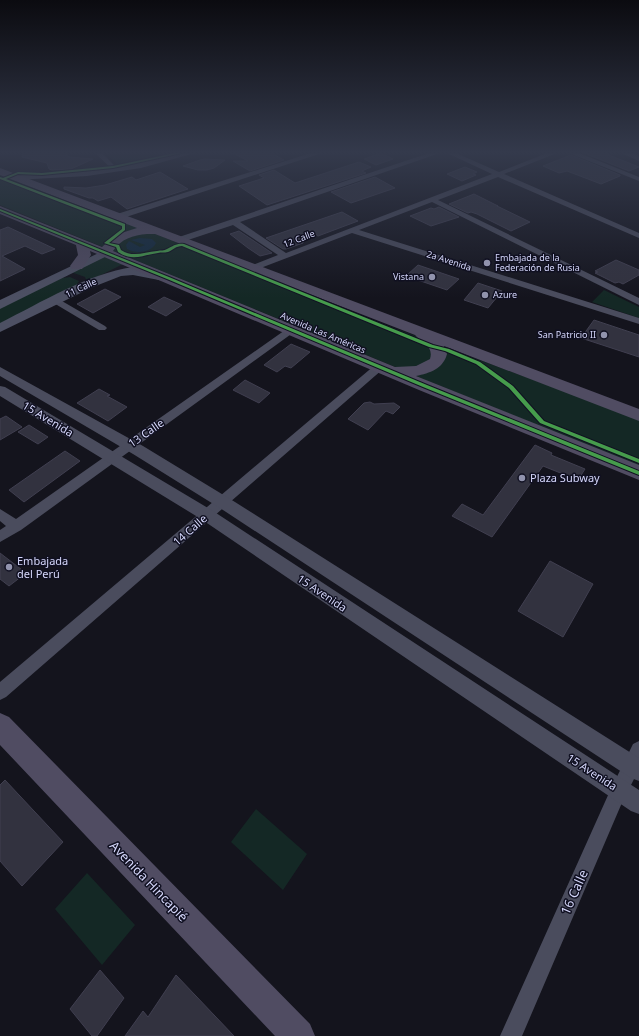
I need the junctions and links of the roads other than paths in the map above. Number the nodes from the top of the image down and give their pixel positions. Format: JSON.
{"nodes":[{"id":1,"x":81,"y":201,"type":"edge"},
{"id":2,"x":166,"y":201,"type":"edge"},
{"id":3,"x":295,"y":201,"type":"edge"},
{"id":4,"x":429,"y":201,"type":"edge"},
{"id":5,"x":436,"y":201,"type":"edge"},
{"id":6,"x":560,"y":201,"type":"edge"},
{"id":7,"x":0,"y":210,"type":"edge"},
{"id":8,"x":120,"y":216,"type":"junction"},
{"id":9,"x":234,"y":222,"type":"junction"},
{"id":10,"x":351,"y":230,"type":"junction"},
{"id":11,"x":162,"y":232,"type":"junction"},
{"id":12,"x":639,"y":236,"type":"edge"},
{"id":13,"x":182,"y":240,"type":"junction"},
{"id":14,"x":82,"y":244,"type":"junction"},
{"id":15,"x":104,"y":253,"type":"junction"},
{"id":16,"x":285,"y":256,"type":"junction"},
{"id":17,"x":78,"y":266,"type":"junction"},
{"id":18,"x":253,"y":268,"type":"junction"},
{"id":19,"x":54,"y":278,"type":"junction"},
{"id":20,"x":168,"y":278,"type":"junction"},
{"id":21,"x":73,"y":291,"type":"junction"},
{"id":22,"x":55,"y":300,"type":"junction"},
{"id":23,"x":639,"y":302,"type":"edge"},
{"id":24,"x":0,"y":305,"type":"edge"},
{"id":25,"x":639,"y":321,"type":"edge"},
{"id":26,"x":0,"y":328,"type":"edge"},
{"id":27,"x":102,"y":328,"type":"dead end"},
{"id":28,"x":291,"y":330,"type":"junction"},
{"id":29,"x":418,"y":332,"type":"junction"},
{"id":30,"x":383,"y":369,"type":"junction"},
{"id":31,"x":0,"y":371,"type":"edge"},
{"id":32,"x":0,"y":390,"type":"edge"},
{"id":33,"x":639,"y":415,"type":"edge"},
{"id":34,"x":130,"y":445,"type":"junction"},
{"id":35,"x":111,"y":458,"type":"junction"},
{"id":36,"x":639,"y":473,"type":"edge"},
{"id":37,"x":222,"y":502,"type":"junction"},
{"id":38,"x":0,"y":514,"type":"edge"},
{"id":39,"x":207,"y":515,"type":"junction"},
{"id":40,"x":16,"y":526,"type":"junction"},
{"id":41,"x":0,"y":537,"type":"edge"},
{"id":42,"x":0,"y":692,"type":"edge"},
{"id":43,"x":0,"y":726,"type":"edge"},
{"id":44,"x":637,"y":762,"type":"edge"},
{"id":45,"x":619,"y":790,"type":"junction"},
{"id":46,"x":639,"y":803,"type":"edge"},
{"id":47,"x":298,"y":1036,"type":"edge"},
{"id":48,"x":511,"y":1036,"type":"edge"}],
"edges":[{"from":1,"to":8,"type":"main road"},
{"from":2,"to":8,"type":"street"},
{"from":3,"to":9,"type":"street"},
{"from":4,"to":10,"type":"street","name":"12 Calle"},
{"from":5,"to":23,"type":"street"},
{"from":6,"to":12,"type":"street"},
{"from":7,"to":14,"type":"main road","name":"Avenida Las Américas"},
{"from":8,"to":11,"type":"main road"},
{"from":9,"to":13,"type":"street"},
{"from":9,"to":16,"type":"street"},
{"from":10,"to":16,"type":"street","name":"12 Calle"},
{"from":10,"to":25,"type":"street","name":"2a Avenida"},
{"from":11,"to":13,"type":"main road"},
{"from":11,"to":15,"type":"main road"},
{"from":13,"to":18,"type":"main road"},
{"from":14,"to":15,"type":"main road","name":"Avenida Las Américas"},
{"from":14,"to":17,"type":"main road"},
{"from":15,"to":17,"type":"main road","name":"11 Calle"},
{"from":15,"to":20,"type":"main road","name":"Avenida Las Américas"},
{"from":16,"to":18,"type":"street","name":"12 Calle"},
{"from":17,"to":19,"type":"main road","name":"11 Calle"},
{"from":18,"to":29,"type":"main road"},
{"from":19,"to":21,"type":"main road"},
{"from":19,"to":24,"type":"main road","name":"11 Calle"},
{"from":20,"to":21,"type":"main road","name":"11 Calle"},
{"from":20,"to":28,"type":"main road","name":"Avenida Las Américas"},
{"from":21,"to":22,"type":"main road","name":"11 Calle"},
{"from":22,"to":26,"type":"main road","name":"11 Calle"},
{"from":22,"to":27,"type":"street"},
{"from":28,"to":30,"type":"main road","name":"Avenida Las Américas"},
{"from":28,"to":34,"type":"street","name":"13 Calle"},
{"from":29,"to":30,"type":"main road"},
{"from":29,"to":33,"type":"main road"},
{"from":30,"to":36,"type":"main road","name":"Avenida Las Américas"},
{"from":30,"to":37,"type":"street","name":"14 Calle"},
{"from":31,"to":34,"type":"street","name":"15 Avenida"},
{"from":32,"to":35,"type":"street","name":"15 Avenida"},
{"from":34,"to":35,"type":"street","name":"13 Calle"},
{"from":34,"to":37,"type":"street","name":"15 Avenida"},
{"from":35,"to":39,"type":"street","name":"15 Avenida"},
{"from":35,"to":40,"type":"street","name":"13 Calle"},
{"from":37,"to":39,"type":"street","name":"14 Calle"},
{"from":37,"to":44,"type":"street","name":"15 Avenida"},
{"from":38,"to":40,"type":"street"},
{"from":39,"to":42,"type":"street","name":"14 Calle"},
{"from":39,"to":45,"type":"street","name":"15 Avenida"},
{"from":40,"to":41,"type":"street","name":"13 Calle"},
{"from":43,"to":47,"type":"main road","name":"Avenida Hincapié"},
{"from":44,"to":45,"type":"street","name":"16 Calle"},
{"from":45,"to":46,"type":"street","name":"15 Avenida"},
{"from":45,"to":48,"type":"street","name":"16 Calle"}]}
